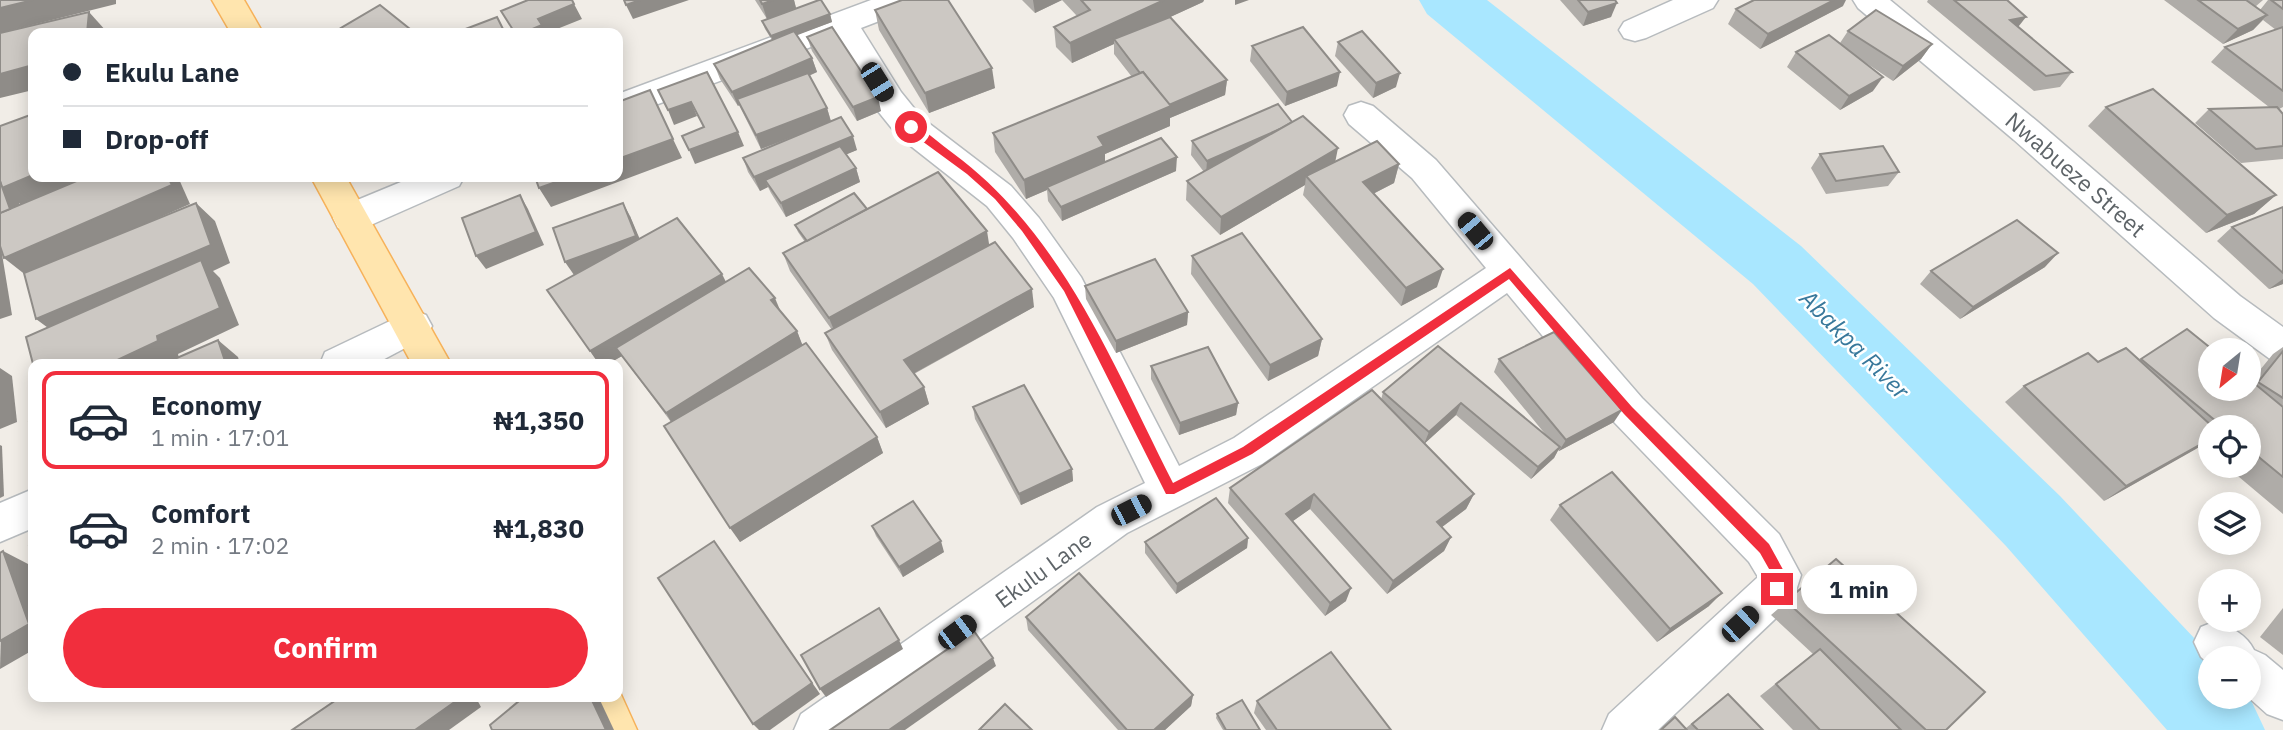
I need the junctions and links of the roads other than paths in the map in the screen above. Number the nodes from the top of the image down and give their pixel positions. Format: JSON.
{"nodes":[{"id":1,"x":228,"y":0,"type":"edge"},
{"id":2,"x":902,"y":0,"type":"edge"},
{"id":3,"x":1702,"y":0,"type":"edge"},
{"id":4,"x":1869,"y":0,"type":"edge"},
{"id":5,"x":842,"y":24,"type":"junction"},
{"id":6,"x":244,"y":28,"type":"edge"},
{"id":7,"x":1635,"y":30,"type":"dead end"},
{"id":8,"x":623,"y":105,"type":"edge"},
{"id":9,"x":1361,"y":115,"type":"dead end"},
{"id":10,"x":331,"y":182,"type":"edge"},
{"id":11,"x":435,"y":182,"type":"edge"},
{"id":12,"x":351,"y":218,"type":"junction"},
{"id":13,"x":1510,"y":272,"type":"junction"},
{"id":14,"x":413,"y":326,"type":"junction"},
{"id":15,"x":2283,"y":348,"type":"edge"},
{"id":16,"x":349,"y":359,"type":"edge"},
{"id":17,"x":430,"y":359,"type":"edge"},
{"id":18,"x":1170,"y":490,"type":"junction"},
{"id":19,"x":28,"y":510,"type":"edge"},
{"id":20,"x":0,"y":523,"type":"edge"},
{"id":21,"x":2261,"y":680,"type":"edge"},
{"id":22,"x":2283,"y":698,"type":"edge"},
{"id":23,"x":601,"y":702,"type":"edge"},
{"id":24,"x":614,"y":730,"type":"edge"},
{"id":25,"x":817,"y":730,"type":"edge"},
{"id":26,"x":1625,"y":730,"type":"edge"}],
"edges":[{"from":1,"to":6,"type":"main road"},
{"from":2,"to":5,"type":"street"},
{"from":3,"to":7,"type":"street"},
{"from":4,"to":15,"type":"street","name":"Nwabueze Street"},
{"from":5,"to":8,"type":"street"},
{"from":5,"to":18,"type":"street"},
{"from":9,"to":13,"type":"street"},
{"from":10,"to":12,"type":"main road"},
{"from":11,"to":12,"type":"street"},
{"from":12,"to":14,"type":"main road"},
{"from":13,"to":18,"type":"street","name":"Ekulu Lane"},
{"from":13,"to":26,"type":"street"},
{"from":14,"to":16,"type":"street"},
{"from":14,"to":17,"type":"main road"},
{"from":18,"to":25,"type":"street","name":"Ekulu Lane"},
{"from":19,"to":20,"type":"street"},
{"from":21,"to":22,"type":"street"},
{"from":23,"to":24,"type":"main road"}]}
